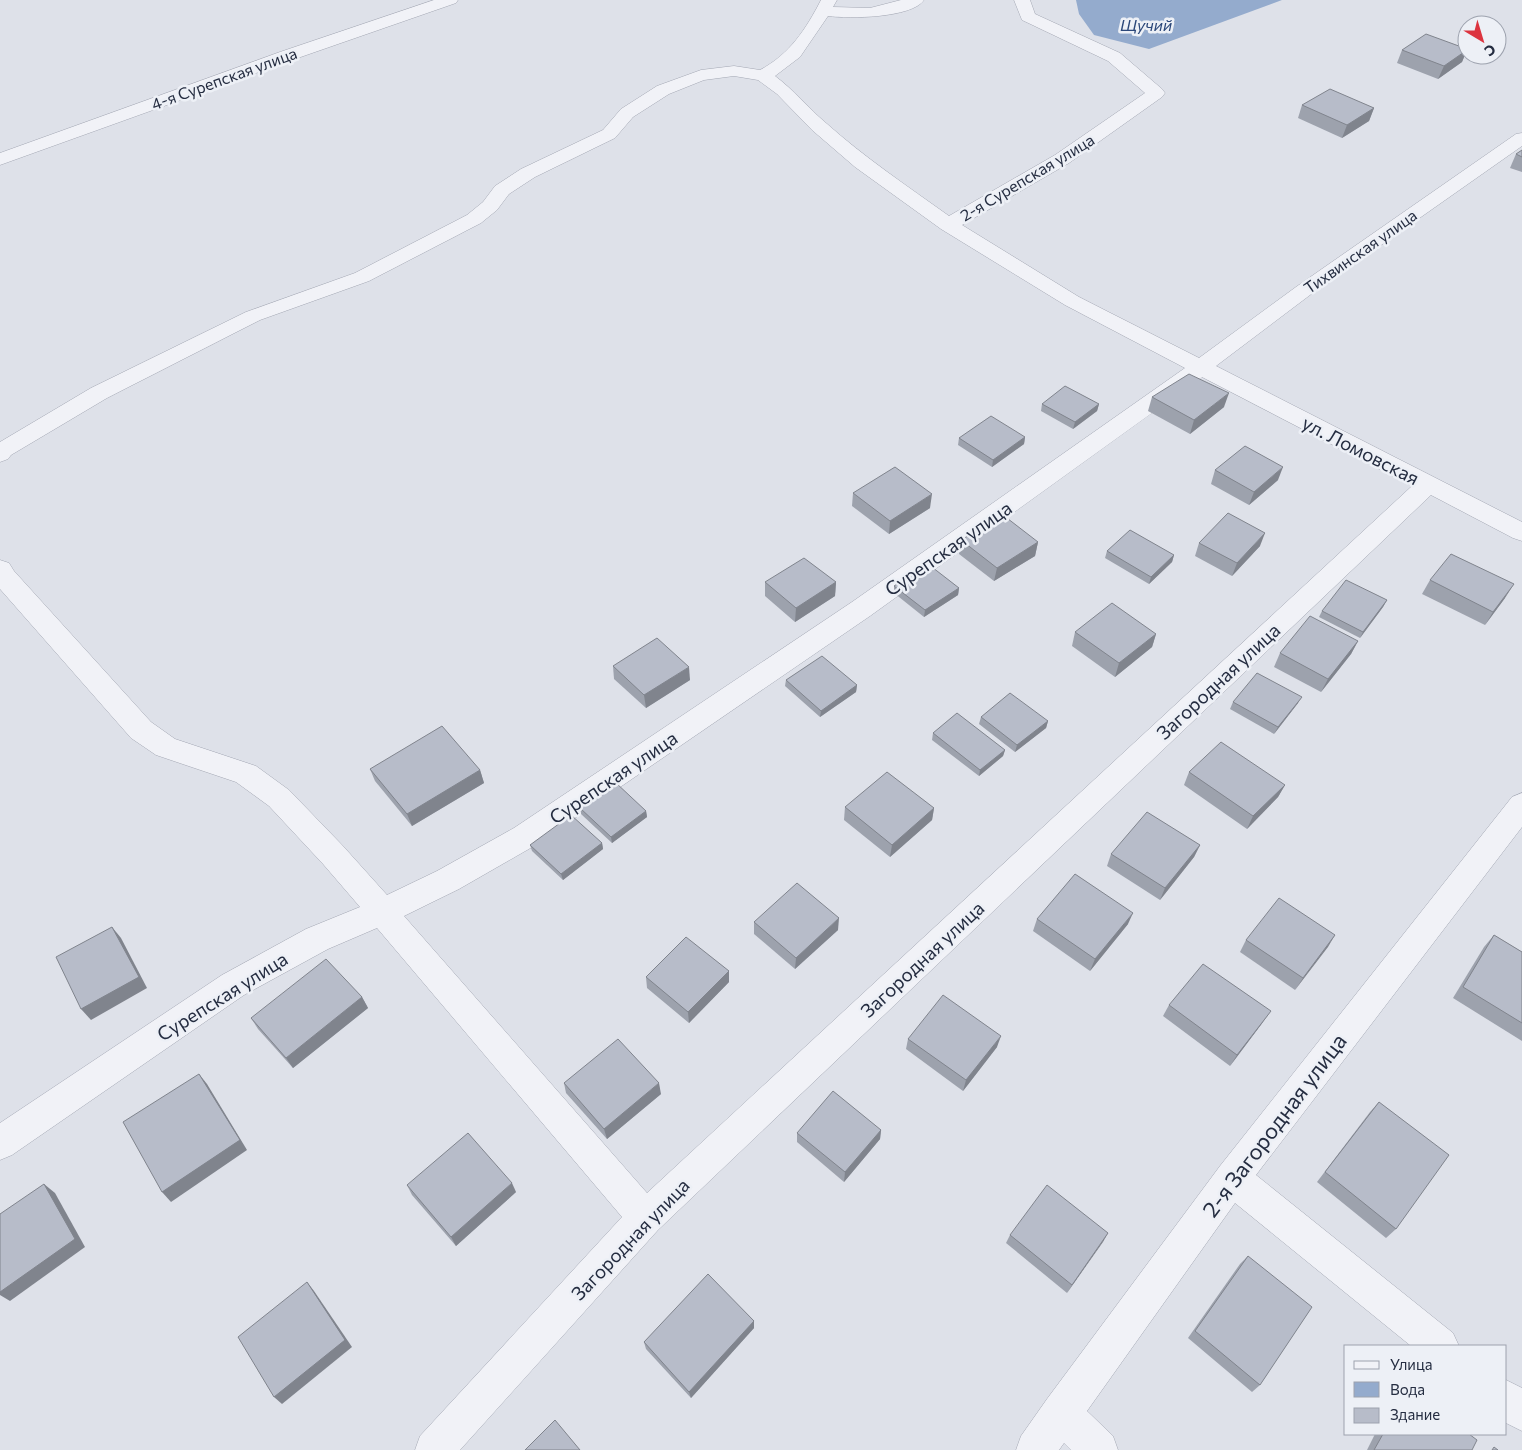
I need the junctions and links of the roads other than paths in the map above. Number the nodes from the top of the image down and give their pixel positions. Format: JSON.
{"nodes":[{"id":1,"x":450,"y":0,"type":"edge"},
{"id":2,"x":916,"y":0,"type":"edge"},
{"id":3,"x":1022,"y":0,"type":"edge"},
{"id":4,"x":826,"y":6,"type":"edge"},
{"id":5,"x":763,"y":76,"type":"junction"},
{"id":6,"x":1522,"y":138,"type":"edge"},
{"id":7,"x":0,"y":159,"type":"edge"},
{"id":8,"x":948,"y":225,"type":"junction"},
{"id":9,"x":1201,"y":367,"type":"junction"},
{"id":10,"x":0,"y":454,"type":"edge"},
{"id":11,"x":1428,"y":484,"type":"junction"},
{"id":12,"x":1522,"y":532,"type":"edge"},
{"id":13,"x":0,"y":570,"type":"edge"},
{"id":14,"x":1522,"y":805,"type":"edge"},
{"id":15,"x":382,"y":912,"type":"junction"},
{"id":16,"x":0,"y":1143,"type":"edge"},
{"id":17,"x":1232,"y":1178,"type":"junction"},
{"id":18,"x":646,"y":1218,"type":"junction"},
{"id":19,"x":1439,"y":1345,"type":"edge"},
{"id":20,"x":1507,"y":1400,"type":"edge"},
{"id":21,"x":1522,"y":1412,"type":"edge"},
{"id":22,"x":1062,"y":1413,"type":"junction"},
{"id":23,"x":434,"y":1450,"type":"edge"},
{"id":24,"x":1035,"y":1450,"type":"edge"},
{"id":25,"x":1099,"y":1450,"type":"edge"}],
"edges":[{"from":1,"to":7,"type":"street","name":"4-я Сурепская улица"},
{"from":2,"to":4,"type":"street"},
{"from":3,"to":8,"type":"street","name":"2-я Сурепская улица"},
{"from":4,"to":5,"type":"street"},
{"from":5,"to":8,"type":"street"},
{"from":5,"to":10,"type":"street"},
{"from":6,"to":9,"type":"street","name":"Тихвинская улица"},
{"from":8,"to":9,"type":"street","name":"2-я Сурепская улица"},
{"from":9,"to":11,"type":"street","name":"ул. Ломовская"},
{"from":9,"to":15,"type":"street","name":"Сурепская улица"},
{"from":11,"to":12,"type":"street","name":"ул. Ломовская"},
{"from":11,"to":18,"type":"street","name":"Загородная улица"},
{"from":13,"to":15,"type":"street"},
{"from":14,"to":17,"type":"street","name":"2-я Загородная улица"},
{"from":15,"to":16,"type":"street","name":"Сурепская улица"},
{"from":15,"to":18,"type":"street"},
{"from":17,"to":19,"type":"street"},
{"from":17,"to":22,"type":"street","name":"2-я Загородная улица"},
{"from":18,"to":23,"type":"street","name":"Загородная улица"},
{"from":20,"to":21,"type":"street"},
{"from":22,"to":24,"type":"street","name":"2-я Загородная улица"},
{"from":22,"to":25,"type":"street"}]}
